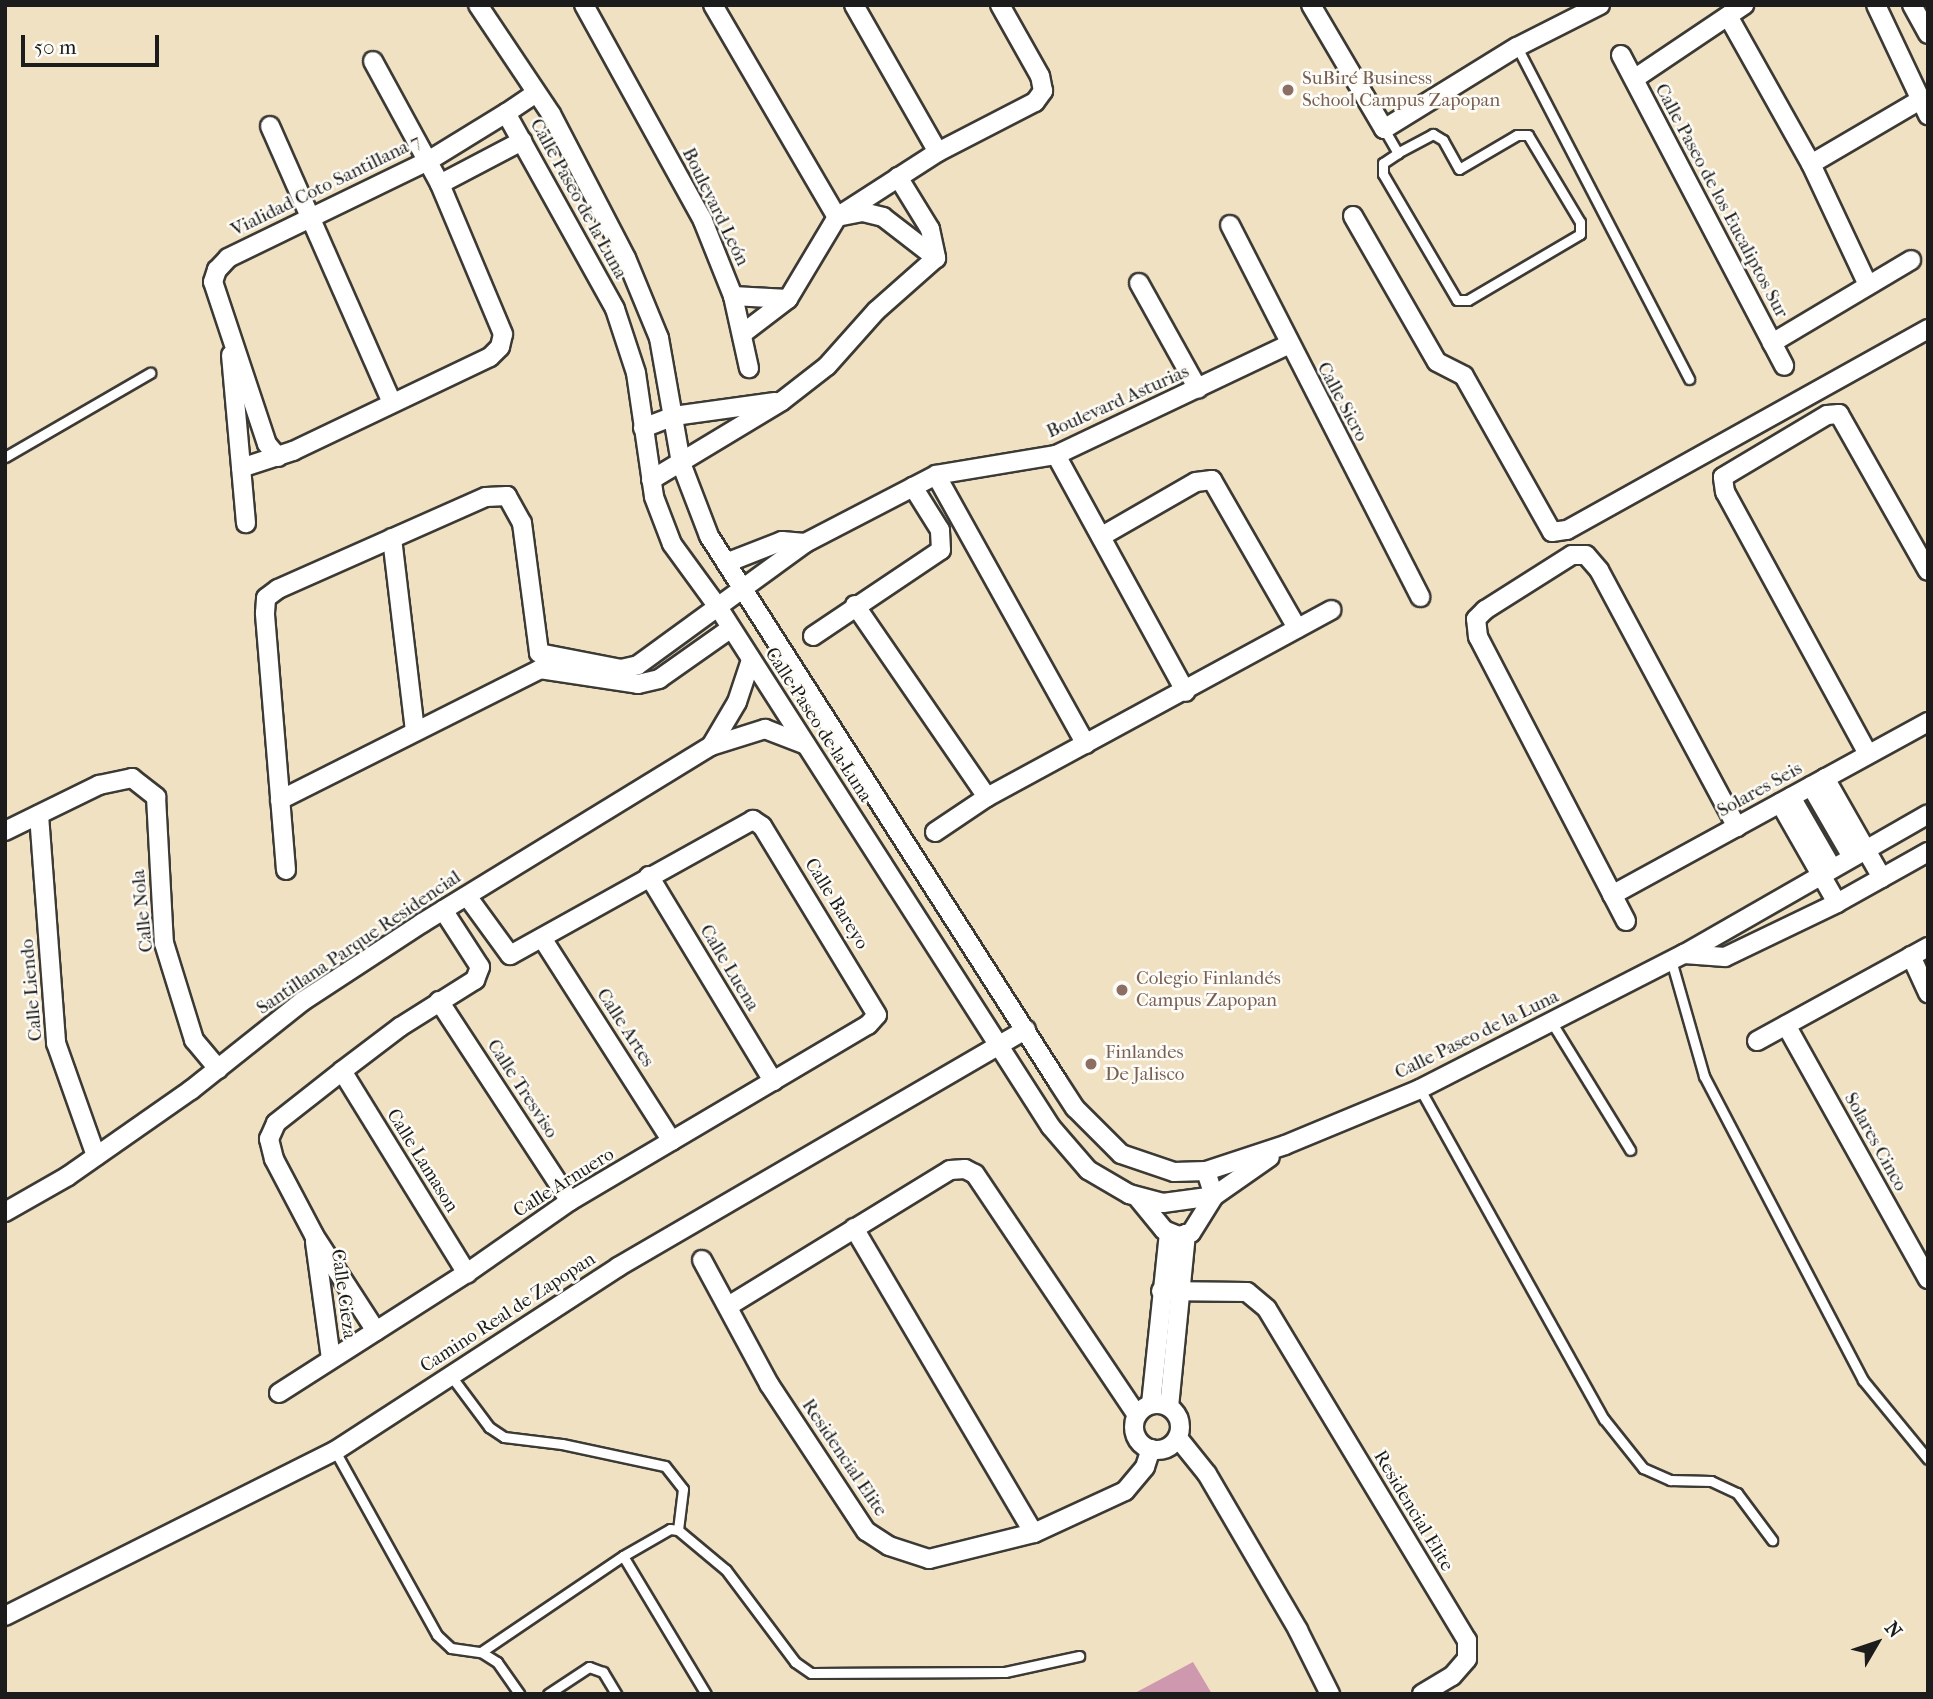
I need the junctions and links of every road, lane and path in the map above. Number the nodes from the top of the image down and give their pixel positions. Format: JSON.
{"nodes":[{"id":1,"x":478,"y":5,"type":"edge"},
{"id":2,"x":584,"y":5,"type":"edge"},
{"id":3,"x":713,"y":5,"type":"edge"},
{"id":4,"x":854,"y":5,"type":"edge"},
{"id":5,"x":1000,"y":5,"type":"edge"},
{"id":6,"x":1311,"y":5,"type":"edge"},
{"id":7,"x":1601,"y":5,"type":"edge"},
{"id":8,"x":1744,"y":5,"type":"edge"},
{"id":9,"x":1876,"y":5,"type":"edge"},
{"id":10,"x":1912,"y":5,"type":"edge"},
{"id":11,"x":1728,"y":16,"type":"junction"},
{"id":12,"x":1928,"y":34,"type":"edge"},
{"id":13,"x":1517,"y":47,"type":"junction"},
{"id":14,"x":1621,"y":55,"type":"dead end"},
{"id":15,"x":373,"y":61,"type":"dead end"},
{"id":16,"x":1634,"y":79,"type":"junction"},
{"id":17,"x":536,"y":93,"type":"junction"},
{"id":18,"x":1924,"y":108,"type":"edge"},
{"id":19,"x":506,"y":114,"type":"junction"},
{"id":20,"x":270,"y":126,"type":"dead end"},
{"id":21,"x":1384,"y":129,"type":"junction"},
{"id":22,"x":522,"y":141,"type":"junction"},
{"id":23,"x":939,"y":152,"type":"junction"},
{"id":24,"x":1398,"y":153,"type":"junction"},
{"id":25,"x":428,"y":161,"type":"junction"},
{"id":26,"x":1811,"y":164,"type":"junction"},
{"id":27,"x":898,"y":177,"type":"junction"},
{"id":28,"x":440,"y":184,"type":"junction"},
{"id":29,"x":837,"y":216,"type":"junction"},
{"id":30,"x":1353,"y":216,"type":"dead end"},
{"id":31,"x":310,"y":217,"type":"junction"},
{"id":32,"x":1230,"y":225,"type":"dead end"},
{"id":33,"x":936,"y":258,"type":"junction"},
{"id":34,"x":1911,"y":260,"type":"dead end"},
{"id":35,"x":1139,"y":283,"type":"dead end"},
{"id":36,"x":1868,"y":285,"type":"junction"},
{"id":37,"x":733,"y":296,"type":"junction"},
{"id":38,"x":788,"y":299,"type":"junction"},
{"id":39,"x":228,"y":327,"type":"junction"},
{"id":40,"x":1928,"y":329,"type":"edge"},
{"id":41,"x":742,"y":334,"type":"junction"},
{"id":42,"x":1772,"y":343,"type":"junction"},
{"id":43,"x":1288,"y":345,"type":"junction"},
{"id":44,"x":1784,"y":366,"type":"dead end"},
{"id":45,"x":749,"y":368,"type":"dead end"},
{"id":46,"x":150,"y":373,"type":"dead end"},
{"id":47,"x":1689,"y":379,"type":"dead end"},
{"id":48,"x":1198,"y":389,"type":"junction"},
{"id":49,"x":782,"y":401,"type":"junction"},
{"id":50,"x":392,"y":402,"type":"junction"},
{"id":51,"x":674,"y":416,"type":"junction"},
{"id":52,"x":643,"y":428,"type":"junction"},
{"id":53,"x":1056,"y":455,"type":"junction"},
{"id":54,"x":5,"y":457,"type":"edge"},
{"id":55,"x":278,"y":457,"type":"junction"},
{"id":56,"x":681,"y":463,"type":"junction"},
{"id":57,"x":241,"y":468,"type":"junction"},
{"id":58,"x":936,"y":475,"type":"junction"},
{"id":59,"x":652,"y":480,"type":"junction"},
{"id":60,"x":913,"y":487,"type":"junction"},
{"id":61,"x":246,"y":523,"type":"dead end"},
{"id":62,"x":1102,"y":536,"type":"junction"},
{"id":63,"x":392,"y":538,"type":"junction"},
{"id":64,"x":805,"y":543,"type":"junction"},
{"id":65,"x":726,"y":563,"type":"junction"},
{"id":66,"x":1928,"y":571,"type":"edge"},
{"id":67,"x":741,"y":588,"type":"junction"},
{"id":68,"x":1420,"y":597,"type":"dead end"},
{"id":69,"x":855,"y":606,"type":"junction"},
{"id":70,"x":718,"y":607,"type":"junction"},
{"id":71,"x":1331,"y":610,"type":"dead end"},
{"id":72,"x":1297,"y":628,"type":"junction"},
{"id":73,"x":730,"y":629,"type":"junction"},
{"id":74,"x":813,"y":636,"type":"dead end"},
{"id":75,"x":751,"y":660,"type":"junction"},
{"id":76,"x":1186,"y":692,"type":"junction"},
{"id":77,"x":1928,"y":722,"type":"edge"},
{"id":78,"x":415,"y":731,"type":"junction"},
{"id":79,"x":1086,"y":744,"type":"junction"},
{"id":80,"x":806,"y":745,"type":"junction"},
{"id":81,"x":711,"y":746,"type":"junction"},
{"id":82,"x":1868,"y":754,"type":"junction"},
{"id":83,"x":1818,"y":782,"type":"junction"},
{"id":84,"x":986,"y":797,"type":"junction"},
{"id":85,"x":280,"y":800,"type":"junction"},
{"id":86,"x":1786,"y":800,"type":"junction"},
{"id":87,"x":38,"y":814,"type":"junction"},
{"id":88,"x":1928,"y":814,"type":"edge"},
{"id":89,"x":1737,"y":827,"type":"junction"},
{"id":90,"x":5,"y":831,"type":"edge"},
{"id":91,"x":935,"y":832,"type":"dead end"},
{"id":92,"x":909,"y":847,"type":"junction"},
{"id":93,"x":1928,"y":852,"type":"edge"},
{"id":94,"x":1859,"y":853,"type":"junction"},
{"id":95,"x":882,"y":863,"type":"junction"},
{"id":96,"x":286,"y":870,"type":"dead end"},
{"id":97,"x":1827,"y":871,"type":"junction"},
{"id":98,"x":649,"y":876,"type":"junction"},
{"id":99,"x":1882,"y":878,"type":"junction"},
{"id":100,"x":1612,"y":895,"type":"junction"},
{"id":101,"x":467,"y":896,"type":"junction"},
{"id":102,"x":1837,"y":903,"type":"junction"},
{"id":103,"x":443,"y":910,"type":"junction"},
{"id":104,"x":1626,"y":921,"type":"dead end"},
{"id":105,"x":542,"y":937,"type":"junction"},
{"id":106,"x":1928,"y":947,"type":"edge"},
{"id":107,"x":1911,"y":956,"type":"junction"},
{"id":108,"x":1677,"y":957,"type":"junction"},
{"id":109,"x":1928,"y":993,"type":"edge"},
{"id":110,"x":439,"y":1001,"type":"junction"},
{"id":111,"x":877,"y":1015,"type":"joint"},
{"id":112,"x":1552,"y":1023,"type":"junction"},
{"id":113,"x":1786,"y":1025,"type":"junction"},
{"id":114,"x":1026,"y":1030,"type":"junction"},
{"id":115,"x":1757,"y":1041,"type":"dead end"},
{"id":116,"x":999,"y":1045,"type":"junction"},
{"id":117,"x":218,"y":1069,"type":"junction"},
{"id":118,"x":342,"y":1071,"type":"junction"},
{"id":119,"x":773,"y":1081,"type":"junction"},
{"id":120,"x":1420,"y":1089,"type":"junction"},
{"id":121,"x":673,"y":1141,"type":"junction"},
{"id":122,"x":1285,"y":1145,"type":"junction"},
{"id":123,"x":1630,"y":1150,"type":"dead end"},
{"id":124,"x":96,"y":1156,"type":"junction"},
{"id":125,"x":1206,"y":1171,"type":"junction"},
{"id":126,"x":1214,"y":1196,"type":"junction"},
{"id":127,"x":1137,"y":1197,"type":"junction"},
{"id":128,"x":570,"y":1200,"type":"junction"},
{"id":129,"x":5,"y":1212,"type":"edge"},
{"id":130,"x":854,"y":1228,"type":"junction"},
{"id":131,"x":1178,"y":1234,"type":"junction"},
{"id":132,"x":314,"y":1235,"type":"junction"},
{"id":133,"x":702,"y":1260,"type":"dead end"},
{"id":134,"x":467,"y":1273,"type":"junction"},
{"id":135,"x":1928,"y":1279,"type":"edge"},
{"id":136,"x":1161,"y":1291,"type":"junction"},
{"id":137,"x":1180,"y":1291,"type":"junction"},
{"id":138,"x":730,"y":1305,"type":"junction"},
{"id":139,"x":376,"y":1331,"type":"junction"},
{"id":140,"x":331,"y":1359,"type":"junction"},
{"id":141,"x":451,"y":1376,"type":"junction"},
{"id":142,"x":279,"y":1393,"type":"dead end"},
{"id":143,"x":1169,"y":1407,"type":"junction"},
{"id":144,"x":1144,"y":1410,"type":"junction"},
{"id":145,"x":1178,"y":1438,"type":"junction"},
{"id":146,"x":1151,"y":1449,"type":"junction"},
{"id":147,"x":335,"y":1451,"type":"junction"},
{"id":148,"x":1928,"y":1459,"type":"edge"},
{"id":149,"x":678,"y":1530,"type":"junction"},
{"id":150,"x":1034,"y":1532,"type":"junction"},
{"id":151,"x":1772,"y":1540,"type":"dead end"},
{"id":152,"x":623,"y":1556,"type":"junction"},
{"id":153,"x":5,"y":1616,"type":"edge"},
{"id":154,"x":481,"y":1652,"type":"junction"},
{"id":155,"x":1079,"y":1656,"type":"dead end"},
{"id":156,"x":519,"y":1694,"type":"edge"},
{"id":157,"x":548,"y":1694,"type":"edge"},
{"id":158,"x":616,"y":1694,"type":"edge"},
{"id":159,"x":706,"y":1694,"type":"edge"},
{"id":160,"x":1330,"y":1694,"type":"edge"},
{"id":161,"x":1422,"y":1694,"type":"edge"}],
"edges":[{"from":1,"to":17,"type":"street"},
{"from":2,"to":37,"type":"street","name":"Boulevard León"},
{"from":3,"to":29,"type":"street"},
{"from":4,"to":23,"type":"street"},
{"from":5,"to":23,"type":"street"},
{"from":6,"to":21,"type":"street"},
{"from":7,"to":13,"type":"street"},
{"from":8,"to":11,"type":"street"},
{"from":9,"to":18,"type":"street"},
{"from":10,"to":12,"type":"street"},
{"from":11,"to":16,"type":"street"},
{"from":11,"to":26,"type":"street"},
{"from":13,"to":21,"type":"street"},
{"from":13,"to":47,"type":"lane"},
{"from":14,"to":16,"type":"street","name":"Calle Paseo de los Eucaliptos Sur"},
{"from":15,"to":25,"type":"street"},
{"from":16,"to":42,"type":"street","name":"Calle Paseo de los Eucaliptos Sur"},
{"from":17,"to":19,"type":"street","name":"Calle Paseo de la Luna"},
{"from":17,"to":51,"type":"street","name":"Calle Paseo de la Luna"},
{"from":18,"to":26,"type":"street"},
{"from":19,"to":22,"type":"street","name":"Calle Paseo de la Luna"},
{"from":19,"to":25,"type":"street","name":"Vialidad Coto Santillana 7"},
{"from":20,"to":31,"type":"street"},
{"from":21,"to":24,"type":"lane"},
{"from":22,"to":28,"type":"street"},
{"from":22,"to":52,"type":"street","name":"Calle Paseo de la Luna"},
{"from":23,"to":27,"type":"street"},
{"from":24,"to":24,"type":"lane"},
{"from":25,"to":28,"type":"street"},
{"from":25,"to":31,"type":"street","name":"Vialidad Coto Santillana 7"},
{"from":26,"to":36,"type":"street"},
{"from":27,"to":29,"type":"street"},
{"from":27,"to":33,"type":"street"},
{"from":28,"to":50,"type":"street"},
{"from":29,"to":33,"type":"street"},
{"from":29,"to":38,"type":"street"},
{"from":30,"to":40,"type":"street"},
{"from":31,"to":39,"type":"street","name":"Vialidad Coto Santillana 7"},
{"from":31,"to":50,"type":"street"},
{"from":32,"to":43,"type":"street","name":"Calle Sicro"},
{"from":33,"to":49,"type":"street"},
{"from":34,"to":36,"type":"street"},
{"from":35,"to":48,"type":"street"},
{"from":36,"to":42,"type":"street"},
{"from":37,"to":38,"type":"street","name":"Boulevard León"},
{"from":37,"to":41,"type":"street"},
{"from":38,"to":41,"type":"street"},
{"from":39,"to":55,"type":"street","name":"Vialidad Coto Santillana 7"},
{"from":39,"to":57,"type":"street"},
{"from":41,"to":45,"type":"street"},
{"from":42,"to":44,"type":"street","name":"Calle Paseo de los Eucaliptos Sur"},
{"from":43,"to":48,"type":"street","name":"Boulevard Asturias"},
{"from":43,"to":68,"type":"street","name":"Calle Sicro"},
{"from":46,"to":54,"type":"lane"},
{"from":48,"to":53,"type":"street","name":"Boulevard Asturias"},
{"from":49,"to":51,"type":"street"},
{"from":49,"to":56,"type":"street"},
{"from":50,"to":55,"type":"street"},
{"from":51,"to":52,"type":"street"},
{"from":51,"to":56,"type":"street","name":"Calle Paseo de la Luna"},
{"from":52,"to":59,"type":"street","name":"Calle Paseo de la Luna"},
{"from":53,"to":58,"type":"street","name":"Boulevard Asturias"},
{"from":53,"to":62,"type":"street"},
{"from":55,"to":57,"type":"street"},
{"from":56,"to":59,"type":"street"},
{"from":56,"to":65,"type":"street","name":"Calle Paseo de la Luna"},
{"from":57,"to":61,"type":"street"},
{"from":58,"to":60,"type":"street","name":"Boulevard Asturias"},
{"from":58,"to":79,"type":"street"},
{"from":59,"to":70,"type":"street","name":"Calle Paseo de la Luna"},
{"from":60,"to":64,"type":"street","name":"Boulevard Asturias"},
{"from":60,"to":69,"type":"street"},
{"from":62,"to":72,"type":"street"},
{"from":62,"to":76,"type":"street"},
{"from":63,"to":70,"type":"street","name":"Boulevard Asturias"},
{"from":63,"to":78,"type":"street"},
{"from":63,"to":85,"type":"street"},
{"from":64,"to":65,"type":"street","name":"Boulevard Asturias"},
{"from":64,"to":67,"type":"street","name":"Boulevard Asturias"},
{"from":65,"to":67,"type":"street","name":"Calle Paseo de la Luna"},
{"from":66,"to":82,"type":"street"},
{"from":67,"to":70,"type":"street","name":"Boulevard Asturias"},
{"from":67,"to":92,"type":"street","name":"Calle Paseo de la Luna"},
{"from":69,"to":74,"type":"street"},
{"from":69,"to":84,"type":"street"},
{"from":70,"to":73,"type":"street","name":"Calle Paseo de la Luna"},
{"from":71,"to":72,"type":"street"},
{"from":72,"to":76,"type":"street"},
{"from":73,"to":75,"type":"street","name":"Calle Paseo de la Luna"},
{"from":73,"to":78,"type":"street"},
{"from":75,"to":80,"type":"street","name":"Calle Paseo de la Luna"},
{"from":75,"to":81,"type":"street"},
{"from":76,"to":79,"type":"street"},
{"from":77,"to":82,"type":"street","name":"Solares Seis"},
{"from":78,"to":85,"type":"street"},
{"from":79,"to":84,"type":"street"},
{"from":80,"to":81,"type":"street"},
{"from":80,"to":95,"type":"street","name":"Calle Paseo de la Luna"},
{"from":81,"to":101,"type":"street","name":"Santillana Parque Residencial"},
{"from":82,"to":83,"type":"street","name":"Solares Seis"},
{"from":83,"to":86,"type":"street","name":"Solares Seis"},
{"from":83,"to":94,"type":"street"},
{"from":84,"to":91,"type":"street"},
{"from":85,"to":96,"type":"street"},
{"from":86,"to":89,"type":"street","name":"Solares Seis"},
{"from":86,"to":97,"type":"street"},
{"from":87,"to":90,"type":"street"},
{"from":87,"to":117,"type":"street","name":"Calle Nola"},
{"from":87,"to":124,"type":"street","name":"Calle Liendo"},
{"from":88,"to":94,"type":"street","name":"Calle Paseo de la Luna"},
{"from":89,"to":100,"type":"street","name":"Solares Seis"},
{"from":89,"to":100,"type":"street"},
{"from":92,"to":95,"type":"street"},
{"from":92,"to":114,"type":"street","name":"Calle Paseo de la Luna"},
{"from":93,"to":99,"type":"street"},
{"from":94,"to":97,"type":"street","name":"Calle Paseo de la Luna"},
{"from":94,"to":99,"type":"street"},
{"from":95,"to":116,"type":"street","name":"Calle Paseo de la Luna"},
{"from":97,"to":102,"type":"street"},
{"from":97,"to":108,"type":"street","name":"Calle Paseo de la Luna"},
{"from":98,"to":105,"type":"street"},
{"from":98,"to":111,"type":"street","name":"Calle Bareyo"},
{"from":98,"to":119,"type":"street","name":"Calle Luena"},
{"from":99,"to":102,"type":"street"},
{"from":100,"to":104,"type":"street"},
{"from":101,"to":103,"type":"street","name":"Santillana Parque Residencial"},
{"from":101,"to":105,"type":"street"},
{"from":102,"to":108,"type":"street"},
{"from":103,"to":110,"type":"street"},
{"from":103,"to":117,"type":"street","name":"Santillana Parque Residencial"},
{"from":105,"to":121,"type":"street","name":"Calle Artes"},
{"from":106,"to":107,"type":"street"},
{"from":107,"to":109,"type":"street"},
{"from":107,"to":113,"type":"street"},
{"from":108,"to":112,"type":"street","name":"Calle Paseo de la Luna"},
{"from":108,"to":148,"type":"lane"},
{"from":110,"to":118,"type":"street"},
{"from":110,"to":128,"type":"street","name":"Calle Tresviso"},
{"from":111,"to":119,"type":"street","name":"Calle Arnuero"},
{"from":112,"to":120,"type":"street","name":"Calle Paseo de la Luna"},
{"from":112,"to":123,"type":"lane"},
{"from":113,"to":115,"type":"street"},
{"from":113,"to":135,"type":"street","name":"Solares Cinco"},
{"from":114,"to":116,"type":"street","name":"Camino Real de Zapopan"},
{"from":114,"to":125,"type":"street","name":"Calle Paseo de la Luna"},
{"from":116,"to":127,"type":"street","name":"Calle Paseo de la Luna"},
{"from":116,"to":141,"type":"street","name":"Camino Real de Zapopan"},
{"from":117,"to":124,"type":"street","name":"Santillana Parque Residencial"},
{"from":118,"to":132,"type":"street","name":"Calle Cieza"},
{"from":118,"to":134,"type":"street","name":"Calle Lamason"},
{"from":119,"to":121,"type":"street","name":"Calle Arnuero"},
{"from":120,"to":122,"type":"street","name":"Calle Paseo de la Luna"},
{"from":120,"to":151,"type":"lane"},
{"from":121,"to":128,"type":"street","name":"Calle Arnuero"},
{"from":122,"to":125,"type":"street","name":"Calle Paseo de la Luna"},
{"from":122,"to":126,"type":"street","name":"Calle Paseo de la Luna"},
{"from":124,"to":129,"type":"street","name":"Santillana Parque Residencial"},
{"from":125,"to":126,"type":"street"},
{"from":126,"to":127,"type":"street","name":"Calle Paseo de la Luna"},
{"from":126,"to":131,"type":"street"},
{"from":127,"to":131,"type":"street"},
{"from":128,"to":134,"type":"street","name":"Calle Arnuero"},
{"from":130,"to":138,"type":"street"},
{"from":130,"to":144,"type":"street"},
{"from":130,"to":150,"type":"street"},
{"from":131,"to":136,"type":"street"},
{"from":131,"to":137,"type":"street"},
{"from":132,"to":139,"type":"street","name":"Calle Cieza"},
{"from":132,"to":140,"type":"street","name":"Calle Cieza"},
{"from":133,"to":138,"type":"street","name":"Residencial Elite"},
{"from":134,"to":139,"type":"street","name":"Calle Arnuero"},
{"from":136,"to":137,"type":"street","name":"Residencial Elite"},
{"from":136,"to":144,"type":"street"},
{"from":137,"to":143,"type":"street"},
{"from":137,"to":161,"type":"street","name":"Residencial Elite"},
{"from":138,"to":150,"type":"street","name":"Residencial Elite"},
{"from":139,"to":140,"type":"street","name":"Calle Arnuero"},
{"from":140,"to":142,"type":"street","name":"Calle Arnuero"},
{"from":141,"to":147,"type":"street","name":"Camino Real de Zapopan"},
{"from":141,"to":149,"type":"lane"},
{"from":143,"to":144,"type":"street"},
{"from":143,"to":145,"type":"street"},
{"from":144,"to":146,"type":"street"},
{"from":145,"to":146,"type":"street"},
{"from":145,"to":160,"type":"street"},
{"from":146,"to":150,"type":"street","name":"Residencial Elite"},
{"from":147,"to":153,"type":"street","name":"Camino Real de Zapopan"},
{"from":147,"to":154,"type":"lane"},
{"from":149,"to":152,"type":"lane"},
{"from":149,"to":155,"type":"lane"},
{"from":152,"to":154,"type":"lane"},
{"from":152,"to":159,"type":"lane"},
{"from":154,"to":156,"type":"lane"},
{"from":157,"to":158,"type":"lane"}]}
